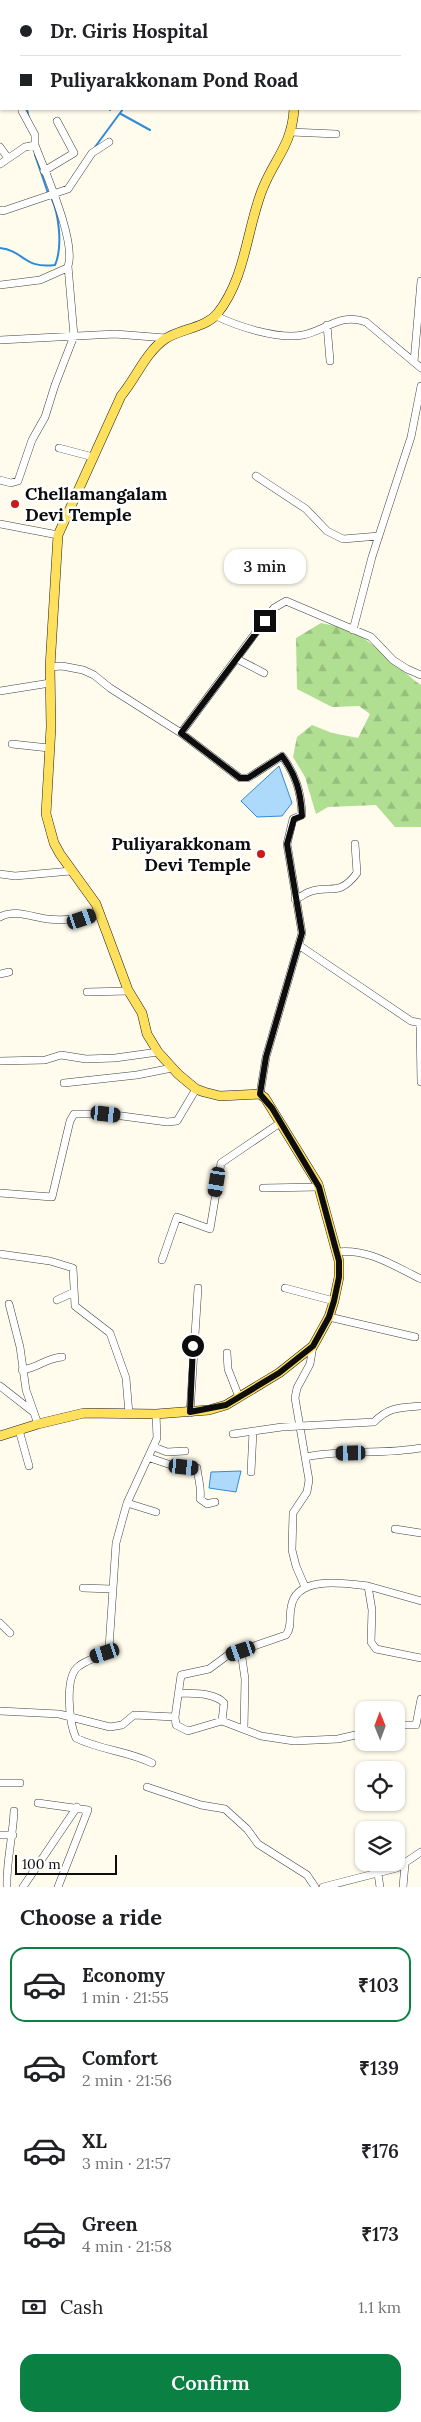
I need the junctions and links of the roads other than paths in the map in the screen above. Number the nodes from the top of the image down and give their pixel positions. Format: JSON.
{"nodes":[{"id":1,"x":294,"y":110,"type":"edge"},
{"id":2,"x":22,"y":111,"type":"dead end"},
{"id":3,"x":58,"y":120,"type":"dead end"},
{"id":4,"x":291,"y":132,"type":"junction"},
{"id":5,"x":336,"y":134,"type":"dead end"},
{"id":6,"x":109,"y":142,"type":"dead end"},
{"id":7,"x":35,"y":145,"type":"junction"},
{"id":8,"x":0,"y":147,"type":"edge"},
{"id":9,"x":8,"y":158,"type":"junction"},
{"id":10,"x":0,"y":164,"type":"edge"},
{"id":11,"x":44,"y":171,"type":"junction"},
{"id":12,"x":54,"y":195,"type":"junction"},
{"id":13,"x":0,"y":210,"type":"edge"},
{"id":14,"x":68,"y":266,"type":"junction"},
{"id":15,"x":421,"y":281,"type":"edge"},
{"id":16,"x":0,"y":284,"type":"edge"},
{"id":17,"x":216,"y":316,"type":"junction"},
{"id":18,"x":327,"y":325,"type":"junction"},
{"id":19,"x":74,"y":336,"type":"junction"},
{"id":20,"x":166,"y":338,"type":"junction"},
{"id":21,"x":0,"y":340,"type":"edge"},
{"id":22,"x":330,"y":361,"type":"dead end"},
{"id":23,"x":414,"y":362,"type":"junction"},
{"id":24,"x":421,"y":368,"type":"edge"},
{"id":25,"x":421,"y":386,"type":"edge"},
{"id":26,"x":59,"y":448,"type":"dead end"},
{"id":27,"x":93,"y":457,"type":"junction"},
{"id":28,"x":256,"y":476,"type":"dead end"},
{"id":29,"x":0,"y":480,"type":"edge"},
{"id":30,"x":0,"y":524,"type":"edge"},
{"id":31,"x":58,"y":535,"type":"junction"},
{"id":32,"x":379,"y":536,"type":"junction"},
{"id":33,"x":353,"y":630,"type":"junction"},
{"id":34,"x":237,"y":659,"type":"junction"},
{"id":35,"x":50,"y":667,"type":"junction"},
{"id":36,"x":264,"y":673,"type":"dead end"},
{"id":37,"x":421,"y":675,"type":"edge"},
{"id":38,"x":50,"y":683,"type":"junction"},
{"id":39,"x":0,"y":691,"type":"edge"},
{"id":40,"x":181,"y":733,"type":"junction"},
{"id":41,"x":12,"y":744,"type":"dead end"},
{"id":42,"x":50,"y":748,"type":"junction"},
{"id":43,"x":355,"y":844,"type":"dead end"},
{"id":44,"x":71,"y":871,"type":"junction"},
{"id":45,"x":0,"y":874,"type":"edge"},
{"id":46,"x":295,"y":899,"type":"junction"},
{"id":47,"x":99,"y":913,"type":"junction"},
{"id":48,"x":0,"y":917,"type":"edge"},
{"id":49,"x":300,"y":946,"type":"junction"},
{"id":50,"x":9,"y":972,"type":"dead end"},
{"id":51,"x":0,"y":974,"type":"edge"},
{"id":52,"x":129,"y":991,"type":"junction"},
{"id":53,"x":87,"y":992,"type":"dead end"},
{"id":54,"x":421,"y":1023,"type":"edge"},
{"id":55,"x":158,"y":1052,"type":"junction"},
{"id":56,"x":0,"y":1061,"type":"edge"},
{"id":57,"x":172,"y":1068,"type":"junction"},
{"id":58,"x":421,"y":1082,"type":"edge"},
{"id":59,"x":64,"y":1083,"type":"dead end"},
{"id":60,"x":196,"y":1089,"type":"junction"},
{"id":61,"x":260,"y":1094,"type":"junction"},
{"id":62,"x":280,"y":1123,"type":"junction"},
{"id":63,"x":319,"y":1187,"type":"junction"},
{"id":64,"x":262,"y":1188,"type":"dead end"},
{"id":65,"x":0,"y":1193,"type":"edge"},
{"id":66,"x":336,"y":1252,"type":"junction"},
{"id":67,"x":0,"y":1254,"type":"edge"},
{"id":68,"x":162,"y":1260,"type":"dead end"},
{"id":69,"x":421,"y":1279,"type":"edge"},
{"id":70,"x":198,"y":1288,"type":"dead end"},
{"id":71,"x":285,"y":1288,"type":"dead end"},
{"id":72,"x":74,"y":1292,"type":"junction"},
{"id":73,"x":58,"y":1300,"type":"dead end"},
{"id":74,"x":334,"y":1301,"type":"junction"},
{"id":75,"x":9,"y":1304,"type":"dead end"},
{"id":76,"x":329,"y":1317,"type":"junction"},
{"id":77,"x":415,"y":1337,"type":"dead end"},
{"id":78,"x":313,"y":1346,"type":"junction"},
{"id":79,"x":226,"y":1353,"type":"dead end"},
{"id":80,"x":62,"y":1356,"type":"dead end"},
{"id":81,"x":22,"y":1370,"type":"junction"},
{"id":82,"x":0,"y":1386,"type":"edge"},
{"id":83,"x":239,"y":1397,"type":"junction"},
{"id":84,"x":421,"y":1406,"type":"edge"},
{"id":85,"x":32,"y":1411,"type":"junction"},
{"id":86,"x":190,"y":1412,"type":"junction"},
{"id":87,"x":129,"y":1414,"type":"junction"},
{"id":88,"x":156,"y":1414,"type":"junction"},
{"id":89,"x":38,"y":1424,"type":"junction"},
{"id":90,"x":298,"y":1426,"type":"junction"},
{"id":91,"x":19,"y":1430,"type":"junction"},
{"id":92,"x":253,"y":1431,"type":"junction"},
{"id":93,"x":234,"y":1434,"type":"dead end"},
{"id":94,"x":0,"y":1436,"type":"edge"},
{"id":95,"x":154,"y":1447,"type":"junction"},
{"id":96,"x":421,"y":1448,"type":"edge"},
{"id":97,"x":185,"y":1451,"type":"dead end"},
{"id":98,"x":306,"y":1457,"type":"junction"},
{"id":99,"x":150,"y":1458,"type":"junction"},
{"id":100,"x":29,"y":1466,"type":"dead end"},
{"id":101,"x":251,"y":1472,"type":"dead end"},
{"id":102,"x":214,"y":1502,"type":"dead end"},
{"id":103,"x":127,"y":1503,"type":"junction"},
{"id":104,"x":156,"y":1512,"type":"dead end"},
{"id":105,"x":395,"y":1529,"type":"dead end"},
{"id":106,"x":421,"y":1533,"type":"edge"},
{"id":107,"x":368,"y":1586,"type":"junction"},
{"id":108,"x":305,"y":1587,"type":"junction"},
{"id":109,"x":83,"y":1588,"type":"dead end"},
{"id":110,"x":112,"y":1589,"type":"junction"},
{"id":111,"x":421,"y":1602,"type":"edge"},
{"id":112,"x":0,"y":1623,"type":"edge"},
{"id":113,"x":10,"y":1633,"type":"dead end"},
{"id":114,"x":241,"y":1651,"type":"junction"},
{"id":115,"x":421,"y":1658,"type":"edge"},
{"id":116,"x":179,"y":1693,"type":"junction"},
{"id":117,"x":421,"y":1699,"type":"edge"},
{"id":118,"x":0,"y":1711,"type":"edge"},
{"id":119,"x":70,"y":1715,"type":"junction"},
{"id":120,"x":175,"y":1716,"type":"junction"},
{"id":121,"x":222,"y":1721,"type":"junction"},
{"id":122,"x":405,"y":1726,"type":"edge"},
{"id":123,"x":244,"y":1729,"type":"junction"},
{"id":124,"x":355,"y":1735,"type":"edge"},
{"id":125,"x":152,"y":1763,"type":"dead end"},
{"id":126,"x":0,"y":1783,"type":"edge"},
{"id":127,"x":20,"y":1783,"type":"dead end"},
{"id":128,"x":147,"y":1787,"type":"dead end"},
{"id":129,"x":38,"y":1803,"type":"dead end"},
{"id":130,"x":77,"y":1808,"type":"junction"},
{"id":131,"x":14,"y":1811,"type":"dead end"},
{"id":132,"x":0,"y":1835,"type":"edge"},
{"id":133,"x":13,"y":1835,"type":"junction"},
{"id":134,"x":421,"y":1852,"type":"edge"},
{"id":135,"x":405,"y":1864,"type":"edge"},
{"id":136,"x":386,"y":1871,"type":"edge"},
{"id":137,"x":404,"y":1871,"type":"edge"},
{"id":138,"x":378,"y":1874,"type":"junction"},
{"id":139,"x":7,"y":1887,"type":"edge"},
{"id":140,"x":23,"y":1887,"type":"edge"},
{"id":141,"x":58,"y":1887,"type":"edge"},
{"id":142,"x":315,"y":1887,"type":"edge"},
{"id":143,"x":323,"y":1887,"type":"edge"},
{"id":144,"x":380,"y":1887,"type":"edge"},
{"id":145,"x":403,"y":1887,"type":"edge"}],
"edges":[{"from":1,"to":4,"type":"main road"},
{"from":2,"to":7,"type":"street"},
{"from":3,"to":11,"type":"street"},
{"from":4,"to":5,"type":"street"},
{"from":4,"to":17,"type":"main road"},
{"from":6,"to":12,"type":"street"},
{"from":7,"to":9,"type":"street"},
{"from":7,"to":11,"type":"street"},
{"from":8,"to":9,"type":"street"},
{"from":9,"to":10,"type":"street"},
{"from":11,"to":12,"type":"street"},
{"from":12,"to":13,"type":"street"},
{"from":12,"to":14,"type":"street"},
{"from":14,"to":16,"type":"street"},
{"from":14,"to":19,"type":"street"},
{"from":15,"to":23,"type":"street"},
{"from":17,"to":18,"type":"street"},
{"from":17,"to":20,"type":"main road"},
{"from":18,"to":22,"type":"street"},
{"from":18,"to":23,"type":"street"},
{"from":19,"to":20,"type":"street"},
{"from":19,"to":21,"type":"street"},
{"from":19,"to":29,"type":"street"},
{"from":20,"to":27,"type":"main road"},
{"from":23,"to":24,"type":"street"},
{"from":25,"to":32,"type":"street"},
{"from":26,"to":27,"type":"street"},
{"from":27,"to":31,"type":"main road"},
{"from":28,"to":32,"type":"street"},
{"from":30,"to":31,"type":"street"},
{"from":31,"to":35,"type":"main road"},
{"from":32,"to":33,"type":"street"},
{"from":33,"to":34,"type":"street"},
{"from":33,"to":37,"type":"street"},
{"from":34,"to":36,"type":"street"},
{"from":34,"to":40,"type":"street"},
{"from":35,"to":38,"type":"main road"},
{"from":35,"to":40,"type":"street"},
{"from":38,"to":39,"type":"street"},
{"from":38,"to":42,"type":"main road"},
{"from":40,"to":46,"type":"street"},
{"from":41,"to":42,"type":"street"},
{"from":42,"to":44,"type":"main road"},
{"from":43,"to":46,"type":"street"},
{"from":44,"to":45,"type":"street"},
{"from":44,"to":47,"type":"main road"},
{"from":46,"to":49,"type":"street"},
{"from":47,"to":48,"type":"street"},
{"from":47,"to":52,"type":"main road"},
{"from":49,"to":54,"type":"street"},
{"from":49,"to":61,"type":"street"},
{"from":50,"to":51,"type":"street"},
{"from":52,"to":53,"type":"street"},
{"from":52,"to":55,"type":"main road"},
{"from":54,"to":58,"type":"street"},
{"from":55,"to":56,"type":"street"},
{"from":55,"to":57,"type":"main road"},
{"from":57,"to":59,"type":"street"},
{"from":57,"to":60,"type":"main road"},
{"from":60,"to":61,"type":"main road"},
{"from":60,"to":65,"type":"street"},
{"from":61,"to":62,"type":"main road"},
{"from":62,"to":63,"type":"main road"},
{"from":62,"to":68,"type":"street"},
{"from":63,"to":64,"type":"street"},
{"from":63,"to":66,"type":"main road"},
{"from":66,"to":69,"type":"street"},
{"from":66,"to":74,"type":"main road"},
{"from":67,"to":72,"type":"street"},
{"from":70,"to":86,"type":"street"},
{"from":71,"to":74,"type":"street"},
{"from":72,"to":73,"type":"street"},
{"from":72,"to":87,"type":"street"},
{"from":74,"to":76,"type":"main road"},
{"from":75,"to":81,"type":"street"},
{"from":76,"to":77,"type":"street"},
{"from":76,"to":78,"type":"main road"},
{"from":78,"to":83,"type":"main road"},
{"from":78,"to":90,"type":"street"},
{"from":79,"to":83,"type":"street"},
{"from":80,"to":81,"type":"street"},
{"from":81,"to":85,"type":"street"},
{"from":82,"to":85,"type":"street"},
{"from":83,"to":86,"type":"main road"},
{"from":84,"to":90,"type":"street"},
{"from":85,"to":89,"type":"street"},
{"from":86,"to":88,"type":"main road"},
{"from":87,"to":88,"type":"main road"},
{"from":87,"to":89,"type":"main road"},
{"from":88,"to":95,"type":"street"},
{"from":89,"to":91,"type":"main road"},
{"from":90,"to":92,"type":"street"},
{"from":90,"to":98,"type":"street"},
{"from":91,"to":94,"type":"main road"},
{"from":91,"to":100,"type":"street"},
{"from":92,"to":93,"type":"street"},
{"from":92,"to":101,"type":"street"},
{"from":95,"to":97,"type":"street"},
{"from":95,"to":99,"type":"street"},
{"from":96,"to":98,"type":"street"},
{"from":98,"to":108,"type":"street"},
{"from":99,"to":102,"type":"street"},
{"from":99,"to":103,"type":"street"},
{"from":103,"to":104,"type":"street"},
{"from":103,"to":110,"type":"street"},
{"from":105,"to":106,"type":"street"},
{"from":107,"to":108,"type":"street"},
{"from":107,"to":111,"type":"street"},
{"from":107,"to":115,"type":"street"},
{"from":108,"to":114,"type":"street"},
{"from":109,"to":110,"type":"street"},
{"from":110,"to":119,"type":"street"},
{"from":112,"to":113,"type":"street"},
{"from":114,"to":116,"type":"street"},
{"from":114,"to":123,"type":"street"},
{"from":116,"to":120,"type":"street"},
{"from":116,"to":121,"type":"street"},
{"from":117,"to":122,"type":"street"},
{"from":118,"to":119,"type":"street"},
{"from":119,"to":120,"type":"street"},
{"from":119,"to":125,"type":"street"},
{"from":120,"to":121,"type":"street"},
{"from":121,"to":123,"type":"street"},
{"from":123,"to":124,"type":"street"},
{"from":126,"to":127,"type":"street"},
{"from":128,"to":142,"type":"street"},
{"from":129,"to":130,"type":"street"},
{"from":130,"to":140,"type":"street"},
{"from":130,"to":141,"type":"street"},
{"from":131,"to":133,"type":"street"},
{"from":132,"to":133,"type":"street"},
{"from":133,"to":139,"type":"street"},
{"from":134,"to":135,"type":"street"},
{"from":136,"to":138,"type":"street"},
{"from":137,"to":145,"type":"street"},
{"from":138,"to":143,"type":"street"},
{"from":138,"to":144,"type":"street"}]}
